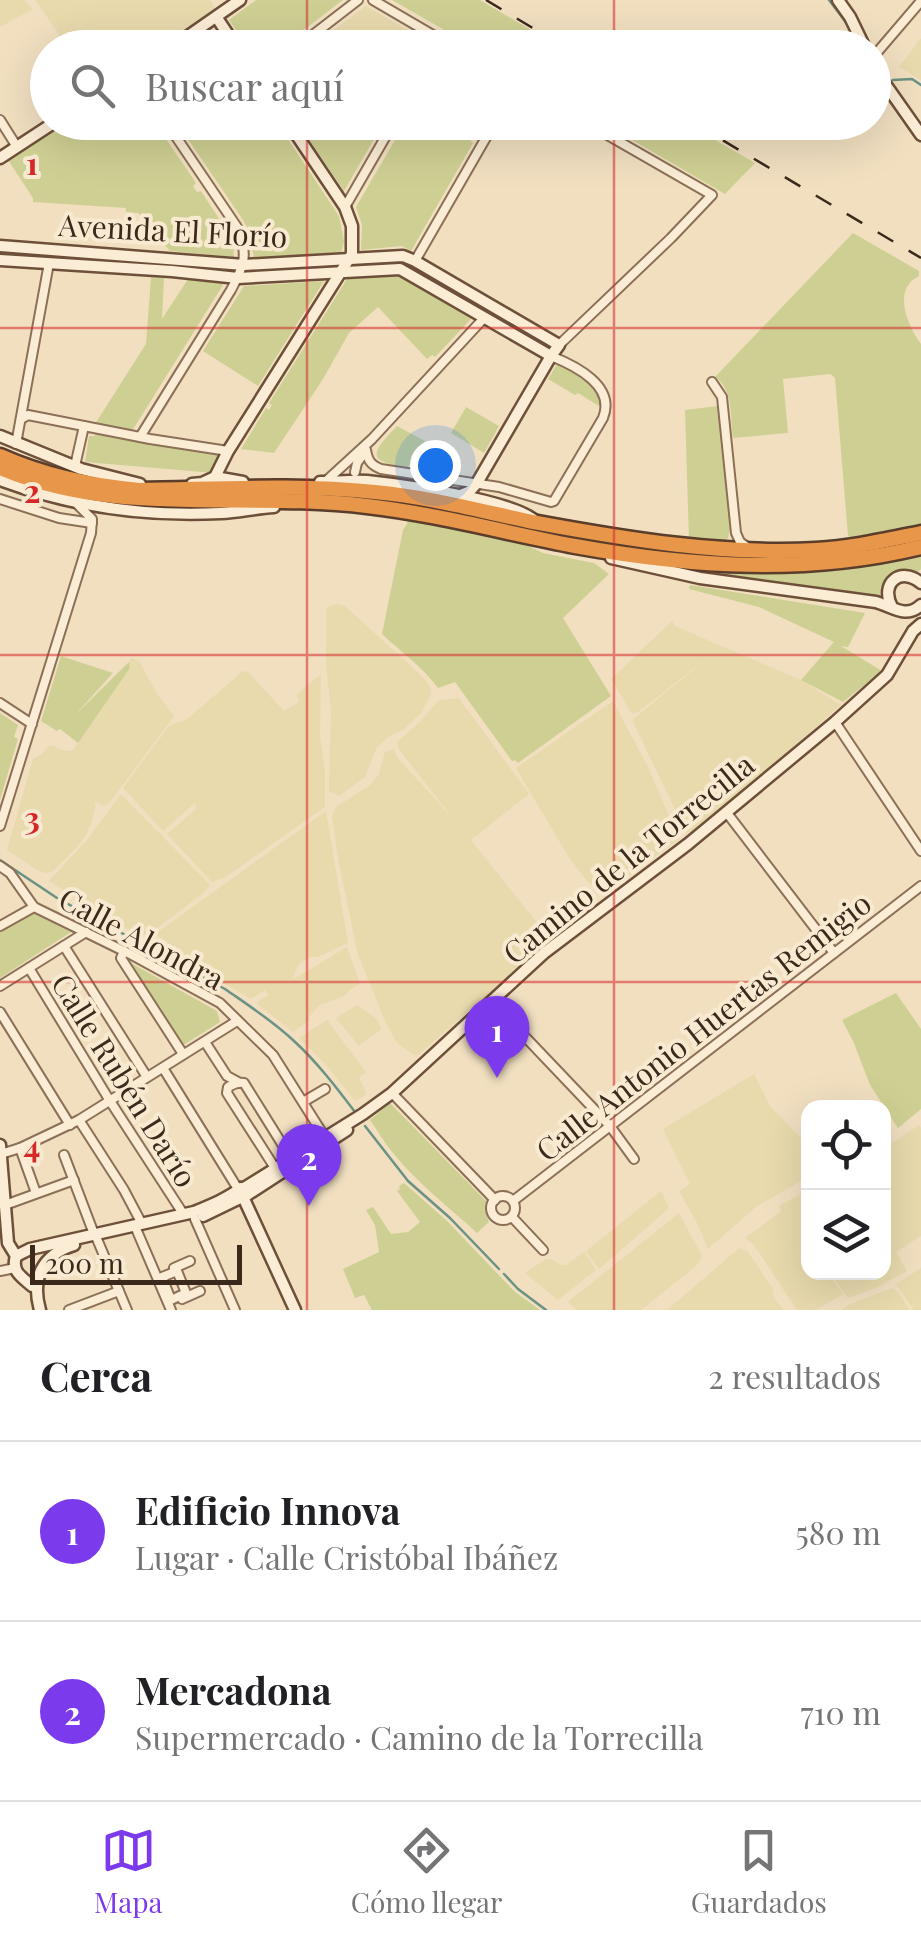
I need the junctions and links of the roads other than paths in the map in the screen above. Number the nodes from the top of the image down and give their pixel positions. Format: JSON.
{"nodes":[{"id":1,"x":240,"y":0,"type":"edge"},
{"id":2,"x":358,"y":0,"type":"edge"},
{"id":3,"x":373,"y":0,"type":"edge"},
{"id":4,"x":841,"y":1,"type":"edge"},
{"id":5,"x":921,"y":1,"type":"edge"},
{"id":6,"x":217,"y":18,"type":"junction"},
{"id":7,"x":199,"y":30,"type":"edge"},
{"id":8,"x":225,"y":30,"type":"edge"},
{"id":9,"x":319,"y":30,"type":"edge"},
{"id":10,"x":419,"y":30,"type":"edge"},
{"id":11,"x":856,"y":30,"type":"edge"},
{"id":12,"x":891,"y":36,"type":"edge"},
{"id":13,"x":891,"y":93,"type":"edge"},
{"id":14,"x":0,"y":120,"type":"edge"},
{"id":15,"x":921,"y":136,"type":"edge"},
{"id":16,"x":30,"y":138,"type":"edge"},
{"id":17,"x":178,"y":140,"type":"edge"},
{"id":18,"x":300,"y":140,"type":"edge"},
{"id":19,"x":384,"y":140,"type":"edge"},
{"id":20,"x":485,"y":140,"type":"edge"},
{"id":21,"x":617,"y":140,"type":"edge"},
{"id":22,"x":17,"y":147,"type":"junction"},
{"id":23,"x":0,"y":158,"type":"edge"},
{"id":24,"x":345,"y":208,"type":"junction"},
{"id":25,"x":0,"y":246,"type":"edge"},
{"id":26,"x":50,"y":250,"type":"junction"},
{"id":27,"x":351,"y":258,"type":"junction"},
{"id":28,"x":0,"y":260,"type":"edge"},
{"id":29,"x":415,"y":261,"type":"junction"},
{"id":30,"x":49,"y":263,"type":"junction"},
{"id":31,"x":244,"y":264,"type":"junction"},
{"id":32,"x":340,"y":273,"type":"junction"},
{"id":33,"x":408,"y":273,"type":"junction"},
{"id":34,"x":238,"y":278,"type":"junction"},
{"id":35,"x":492,"y":306,"type":"junction"},
{"id":36,"x":484,"y":318,"type":"junction"},
{"id":37,"x":559,"y":346,"type":"junction"},
{"id":38,"x":550,"y":356,"type":"junction"},
{"id":39,"x":712,"y":382,"type":"dead end"},
{"id":40,"x":21,"y":419,"type":"junction"},
{"id":41,"x":84,"y":426,"type":"junction"},
{"id":42,"x":0,"y":436,"type":"edge"},
{"id":43,"x":140,"y":437,"type":"junction"},
{"id":44,"x":372,"y":440,"type":"junction"},
{"id":45,"x":16,"y":444,"type":"junction"},
{"id":46,"x":366,"y":450,"type":"junction"},
{"id":47,"x":227,"y":456,"type":"junction"},
{"id":48,"x":488,"y":464,"type":"junction"},
{"id":49,"x":75,"y":466,"type":"junction"},
{"id":50,"x":2,"y":469,"type":"edge"},
{"id":51,"x":340,"y":470,"type":"junction"},
{"id":52,"x":360,"y":477,"type":"junction"},
{"id":53,"x":325,"y":482,"type":"junction"},
{"id":54,"x":477,"y":483,"type":"junction"},
{"id":55,"x":172,"y":487,"type":"junction"},
{"id":56,"x":499,"y":487,"type":"junction"},
{"id":57,"x":422,"y":490,"type":"junction"},
{"id":58,"x":210,"y":492,"type":"junction"},
{"id":59,"x":234,"y":493,"type":"junction"},
{"id":60,"x":458,"y":496,"type":"junction"},
{"id":61,"x":0,"y":499,"type":"edge"},
{"id":62,"x":484,"y":501,"type":"junction"},
{"id":63,"x":440,"y":502,"type":"junction"},
{"id":64,"x":78,"y":504,"type":"junction"},
{"id":65,"x":109,"y":509,"type":"junction"},
{"id":66,"x":92,"y":521,"type":"junction"},
{"id":67,"x":538,"y":522,"type":"junction"},
{"id":68,"x":736,"y":533,"type":"junction"},
{"id":69,"x":921,"y":534,"type":"edge"},
{"id":70,"x":527,"y":536,"type":"junction"},
{"id":71,"x":921,"y":547,"type":"edge"},
{"id":72,"x":714,"y":550,"type":"junction"},
{"id":73,"x":754,"y":551,"type":"junction"},
{"id":74,"x":921,"y":584,"type":"edge"},
{"id":75,"x":911,"y":609,"type":"edge"},
{"id":76,"x":917,"y":628,"type":"edge"},
{"id":77,"x":0,"y":703,"type":"edge"},
{"id":78,"x":834,"y":722,"type":"junction"},
{"id":79,"x":32,"y":724,"type":"junction"},
{"id":80,"x":728,"y":812,"type":"junction"},
{"id":81,"x":0,"y":826,"type":"edge"},
{"id":82,"x":921,"y":851,"type":"edge"},
{"id":83,"x":0,"y":866,"type":"edge"},
{"id":84,"x":921,"y":886,"type":"edge"},
{"id":85,"x":34,"y":907,"type":"junction"},
{"id":86,"x":0,"y":926,"type":"edge"},
{"id":87,"x":86,"y":932,"type":"junction"},
{"id":88,"x":64,"y":946,"type":"junction"},
{"id":89,"x":124,"y":951,"type":"junction"},
{"id":90,"x":834,"y":954,"type":"junction"},
{"id":91,"x":29,"y":968,"type":"junction"},
{"id":92,"x":0,"y":986,"type":"edge"},
{"id":93,"x":491,"y":1001,"type":"junction"},
{"id":94,"x":0,"y":1012,"type":"edge"},
{"id":95,"x":238,"y":1021,"type":"junction"},
{"id":96,"x":205,"y":1042,"type":"junction"},
{"id":97,"x":183,"y":1054,"type":"junction"},
{"id":98,"x":162,"y":1068,"type":"junction"},
{"id":99,"x":227,"y":1076,"type":"junction"},
{"id":100,"x":147,"y":1078,"type":"junction"},
{"id":101,"x":238,"y":1082,"type":"junction"},
{"id":102,"x":228,"y":1088,"type":"junction"},
{"id":103,"x":325,"y":1089,"type":"dead end"},
{"id":104,"x":392,"y":1093,"type":"junction"},
{"id":105,"x":110,"y":1101,"type":"junction"},
{"id":106,"x":303,"y":1102,"type":"junction"},
{"id":107,"x":75,"y":1123,"type":"junction"},
{"id":108,"x":610,"y":1126,"type":"junction"},
{"id":109,"x":327,"y":1140,"type":"junction"},
{"id":110,"x":0,"y":1145,"type":"edge"},
{"id":111,"x":20,"y":1148,"type":"junction"},
{"id":112,"x":1,"y":1154,"type":"edge"},
{"id":113,"x":64,"y":1155,"type":"dead end"},
{"id":114,"x":634,"y":1159,"type":"dead end"},
{"id":115,"x":293,"y":1161,"type":"junction"},
{"id":116,"x":275,"y":1168,"type":"junction"},
{"id":117,"x":2,"y":1175,"type":"edge"},
{"id":118,"x":74,"y":1180,"type":"junction"},
{"id":119,"x":36,"y":1194,"type":"junction"},
{"id":120,"x":241,"y":1194,"type":"junction"},
{"id":121,"x":494,"y":1200,"type":"junction"},
{"id":122,"x":513,"y":1201,"type":"junction"},
{"id":123,"x":3,"y":1203,"type":"edge"},
{"id":124,"x":512,"y":1216,"type":"junction"},
{"id":125,"x":190,"y":1217,"type":"junction"},
{"id":126,"x":140,"y":1228,"type":"junction"},
{"id":127,"x":4,"y":1233,"type":"edge"},
{"id":128,"x":96,"y":1237,"type":"junction"},
{"id":129,"x":60,"y":1242,"type":"junction"},
{"id":130,"x":544,"y":1250,"type":"dead end"},
{"id":131,"x":190,"y":1261,"type":"dead end"},
{"id":132,"x":18,"y":1262,"type":"junction"},
{"id":133,"x":39,"y":1269,"type":"junction"},
{"id":134,"x":0,"y":1271,"type":"edge"},
{"id":135,"x":156,"y":1276,"type":"junction"},
{"id":136,"x":32,"y":1286,"type":"junction"},
{"id":137,"x":119,"y":1291,"type":"junction"},
{"id":138,"x":200,"y":1291,"type":"dead end"},
{"id":139,"x":170,"y":1307,"type":"edge"},
{"id":140,"x":37,"y":1310,"type":"edge"},
{"id":141,"x":69,"y":1310,"type":"edge"},
{"id":142,"x":127,"y":1310,"type":"edge"},
{"id":143,"x":235,"y":1310,"type":"edge"},
{"id":144,"x":295,"y":1310,"type":"edge"}],
"edges":[{"from":1,"to":6,"type":"street"},
{"from":2,"to":9,"type":"street"},
{"from":3,"to":10,"type":"street"},
{"from":4,"to":11,"type":"street"},
{"from":5,"to":12,"type":"street"},
{"from":6,"to":7,"type":"street"},
{"from":6,"to":8,"type":"street"},
{"from":13,"to":15,"type":"street"},
{"from":14,"to":22,"type":"street"},
{"from":16,"to":22,"type":"street"},
{"from":17,"to":31,"type":"street"},
{"from":18,"to":24,"type":"street"},
{"from":19,"to":24,"type":"street"},
{"from":20,"to":29,"type":"street"},
{"from":21,"to":37,"type":"street"},
{"from":22,"to":23,"type":"street"},
{"from":24,"to":27,"type":"street"},
{"from":25,"to":26,"type":"street","name":"Avenida El Florío"},
{"from":26,"to":30,"type":"street"},
{"from":26,"to":31,"type":"street","name":"Avenida El Florío"},
{"from":27,"to":29,"type":"street","name":"Avenida El Florío"},
{"from":27,"to":31,"type":"street","name":"Avenida El Florío"},
{"from":27,"to":32,"type":"street"},
{"from":28,"to":30,"type":"street","name":"Avenida El Florío"},
{"from":29,"to":33,"type":"street"},
{"from":29,"to":35,"type":"street","name":"Avenida El Florío"},
{"from":30,"to":34,"type":"street","name":"Avenida El Florío"},
{"from":30,"to":40,"type":"street"},
{"from":31,"to":34,"type":"street"},
{"from":32,"to":33,"type":"street","name":"Avenida El Florío"},
{"from":32,"to":34,"type":"street","name":"Avenida El Florío"},
{"from":32,"to":47,"type":"street"},
{"from":33,"to":36,"type":"street","name":"Avenida El Florío"},
{"from":34,"to":43,"type":"street"},
{"from":35,"to":36,"type":"street"},
{"from":35,"to":37,"type":"street","name":"Avenida El Florío"},
{"from":36,"to":38,"type":"street","name":"Avenida El Florío"},
{"from":36,"to":44,"type":"street"},
{"from":37,"to":38,"type":"street"},
{"from":38,"to":48,"type":"street"},
{"from":38,"to":56,"type":"street"},
{"from":39,"to":68,"type":"street"},
{"from":40,"to":41,"type":"street"},
{"from":40,"to":45,"type":"street"},
{"from":41,"to":43,"type":"street"},
{"from":41,"to":49,"type":"street"},
{"from":42,"to":45,"type":"street"},
{"from":43,"to":47,"type":"street"},
{"from":44,"to":46,"type":"street"},
{"from":44,"to":51,"type":"street"},
{"from":45,"to":49,"type":"street"},
{"from":46,"to":52,"type":"street"},
{"from":46,"to":54,"type":"street"},
{"from":47,"to":58,"type":"street"},
{"from":47,"to":59,"type":"street"},
{"from":48,"to":54,"type":"street"},
{"from":48,"to":56,"type":"street"},
{"from":49,"to":55,"type":"street"},
{"from":50,"to":55,"type":"highway"},
{"from":50,"to":58,"type":"highway"},
{"from":50,"to":64,"type":"street"},
{"from":51,"to":52,"type":"street"},
{"from":51,"to":53,"type":"street"},
{"from":52,"to":53,"type":"street"},
{"from":52,"to":57,"type":"street"},
{"from":53,"to":59,"type":"street"},
{"from":54,"to":56,"type":"street"},
{"from":54,"to":60,"type":"street"},
{"from":54,"to":62,"type":"street"},
{"from":55,"to":58,"type":"highway"},
{"from":57,"to":60,"type":"street"},
{"from":57,"to":63,"type":"street"},
{"from":58,"to":59,"type":"highway"},
{"from":58,"to":59,"type":"street"},
{"from":58,"to":65,"type":"street"},
{"from":59,"to":63,"type":"highway"},
{"from":59,"to":70,"type":"highway"},
{"from":60,"to":62,"type":"street"},
{"from":61,"to":66,"type":"street"},
{"from":62,"to":67,"type":"street"},
{"from":63,"to":67,"type":"highway"},
{"from":64,"to":65,"type":"street"},
{"from":64,"to":66,"type":"street"},
{"from":65,"to":66,"type":"street"},
{"from":66,"to":79,"type":"street"},
{"from":67,"to":72,"type":"highway"},
{"from":68,"to":72,"type":"street"},
{"from":68,"to":73,"type":"street"},
{"from":69,"to":73,"type":"highway"},
{"from":70,"to":71,"type":"highway"},
{"from":70,"to":75,"type":"street"},
{"from":72,"to":73,"type":"highway"},
{"from":74,"to":75,"type":"street"},
{"from":75,"to":76,"type":"street","name":"Camino de la Torrecilla"},
{"from":76,"to":78,"type":"street","name":"Camino de la Torrecilla"},
{"from":77,"to":79,"type":"street"},
{"from":78,"to":80,"type":"street","name":"Camino de la Torrecilla"},
{"from":78,"to":82,"type":"street"},
{"from":79,"to":81,"type":"street"},
{"from":80,"to":90,"type":"street"},
{"from":80,"to":93,"type":"street","name":"Camino de la Torrecilla"},
{"from":83,"to":85,"type":"street"},
{"from":84,"to":90,"type":"street","name":"Calle Antonio Huertas Remigio"},
{"from":85,"to":86,"type":"street"},
{"from":85,"to":87,"type":"street","name":"Calle Alondra"},
{"from":87,"to":88,"type":"street"},
{"from":87,"to":89,"type":"street","name":"Calle Alondra"},
{"from":88,"to":91,"type":"street"},
{"from":88,"to":100,"type":"street"},
{"from":89,"to":95,"type":"street","name":"Calle Alondra"},
{"from":89,"to":97,"type":"street"},
{"from":90,"to":108,"type":"street","name":"Calle Antonio Huertas Remigio"},
{"from":91,"to":92,"type":"street"},
{"from":91,"to":105,"type":"street","name":"Calle Rubén Darío"},
{"from":93,"to":104,"type":"street","name":"Camino de la Torrecilla"},
{"from":93,"to":108,"type":"street"},
{"from":94,"to":107,"type":"street"},
{"from":95,"to":96,"type":"street"},
{"from":95,"to":106,"type":"street","name":"Calle Alondra"},
{"from":96,"to":97,"type":"street"},
{"from":96,"to":99,"type":"street"},
{"from":97,"to":98,"type":"street"},
{"from":98,"to":100,"type":"street"},
{"from":98,"to":120,"type":"street"},
{"from":99,"to":101,"type":"street"},
{"from":99,"to":102,"type":"street"},
{"from":100,"to":105,"type":"street"},
{"from":101,"to":102,"type":"street"},
{"from":101,"to":115,"type":"street"},
{"from":102,"to":116,"type":"street"},
{"from":103,"to":106,"type":"street"},
{"from":104,"to":109,"type":"street","name":"Camino de la Torrecilla"},
{"from":104,"to":121,"type":"street"},
{"from":105,"to":107,"type":"street"},
{"from":105,"to":125,"type":"street","name":"Calle Rubén Darío"},
{"from":106,"to":109,"type":"street","name":"Calle Alondra"},
{"from":107,"to":111,"type":"street"},
{"from":107,"to":126,"type":"street"},
{"from":108,"to":114,"type":"street"},
{"from":108,"to":122,"type":"street","name":"Calle Antonio Huertas Remigio"},
{"from":109,"to":115,"type":"street","name":"Camino de la Torrecilla"},
{"from":110,"to":112,"type":"street"},
{"from":111,"to":112,"type":"street"},
{"from":111,"to":119,"type":"street"},
{"from":112,"to":117,"type":"street"},
{"from":113,"to":118,"type":"street"},
{"from":115,"to":116,"type":"street","name":"Camino de la Torrecilla"},
{"from":115,"to":120,"type":"street","name":"Camino de la Torrecilla"},
{"from":116,"to":120,"type":"street","name":"Camino de la Torrecilla"},
{"from":117,"to":123,"type":"street"},
{"from":118,"to":119,"type":"street"},
{"from":118,"to":128,"type":"street"},
{"from":119,"to":123,"type":"street"},
{"from":120,"to":125,"type":"street","name":"Camino de la Torrecilla"},
{"from":120,"to":144,"type":"street"},
{"from":121,"to":122,"type":"street"},
{"from":121,"to":124,"type":"street"},
{"from":122,"to":124,"type":"street"},
{"from":123,"to":127,"type":"street"},
{"from":124,"to":130,"type":"street"},
{"from":125,"to":126,"type":"street","name":"Camino de la Torrecilla"},
{"from":125,"to":143,"type":"street","name":"Calle Rubén Darío"},
{"from":126,"to":128,"type":"street","name":"Camino de la Torrecilla"},
{"from":126,"to":135,"type":"street"},
{"from":127,"to":132,"type":"street"},
{"from":128,"to":129,"type":"street","name":"Camino de la Torrecilla"},
{"from":128,"to":133,"type":"street"},
{"from":128,"to":137,"type":"street"},
{"from":129,"to":132,"type":"street","name":"Camino de la Torrecilla"},
{"from":129,"to":133,"type":"street"},
{"from":131,"to":135,"type":"street"},
{"from":132,"to":133,"type":"street"},
{"from":132,"to":133,"type":"street"},
{"from":132,"to":134,"type":"street"},
{"from":132,"to":136,"type":"street"},
{"from":133,"to":136,"type":"street"},
{"from":133,"to":140,"type":"street"},
{"from":135,"to":139,"type":"street"},
{"from":136,"to":140,"type":"street"},
{"from":137,"to":141,"type":"street"},
{"from":137,"to":142,"type":"street"},
{"from":138,"to":139,"type":"street"}]}
